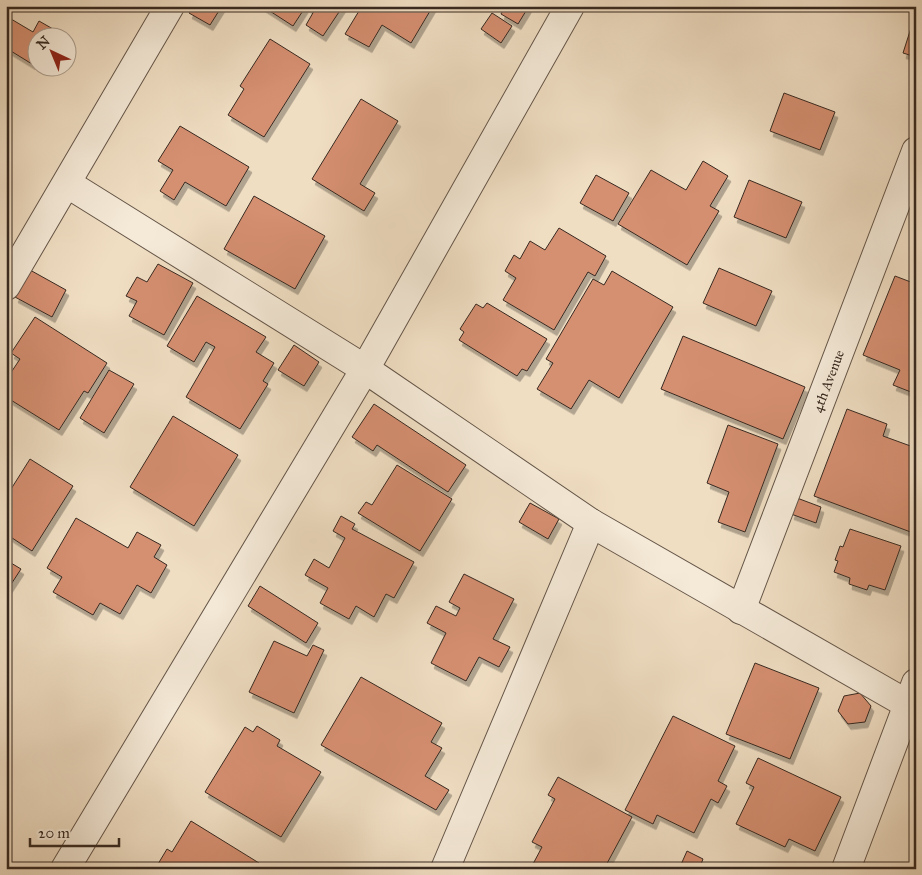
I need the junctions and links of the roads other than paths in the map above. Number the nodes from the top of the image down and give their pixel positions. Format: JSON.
{"nodes":[{"id":1,"x":170,"y":6,"type":"edge"},
{"id":2,"x":570,"y":6,"type":"edge"},
{"id":3,"x":916,"y":151,"type":"edge"},
{"id":4,"x":68,"y":184,"type":"junction"},
{"id":5,"x":6,"y":286,"type":"edge"},
{"id":6,"x":365,"y":369,"type":"junction"},
{"id":7,"x":591,"y":523,"type":"junction"},
{"id":8,"x":741,"y":610,"type":"junction"},
{"id":9,"x":914,"y":699,"type":"edge"},
{"id":10,"x":65,"y":869,"type":"edge"},
{"id":11,"x":445,"y":869,"type":"edge"},
{"id":12,"x":846,"y":869,"type":"edge"}],
"edges":[{"from":1,"to":4,"type":"street"},
{"from":2,"to":6,"type":"street"},
{"from":3,"to":8,"type":"street","name":"4th Avenue"},
{"from":4,"to":5,"type":"street"},
{"from":4,"to":6,"type":"street"},
{"from":6,"to":7,"type":"street"},
{"from":6,"to":10,"type":"street"},
{"from":7,"to":8,"type":"street"},
{"from":7,"to":11,"type":"street"},
{"from":8,"to":9,"type":"street"},
{"from":9,"to":12,"type":"street"}]}
